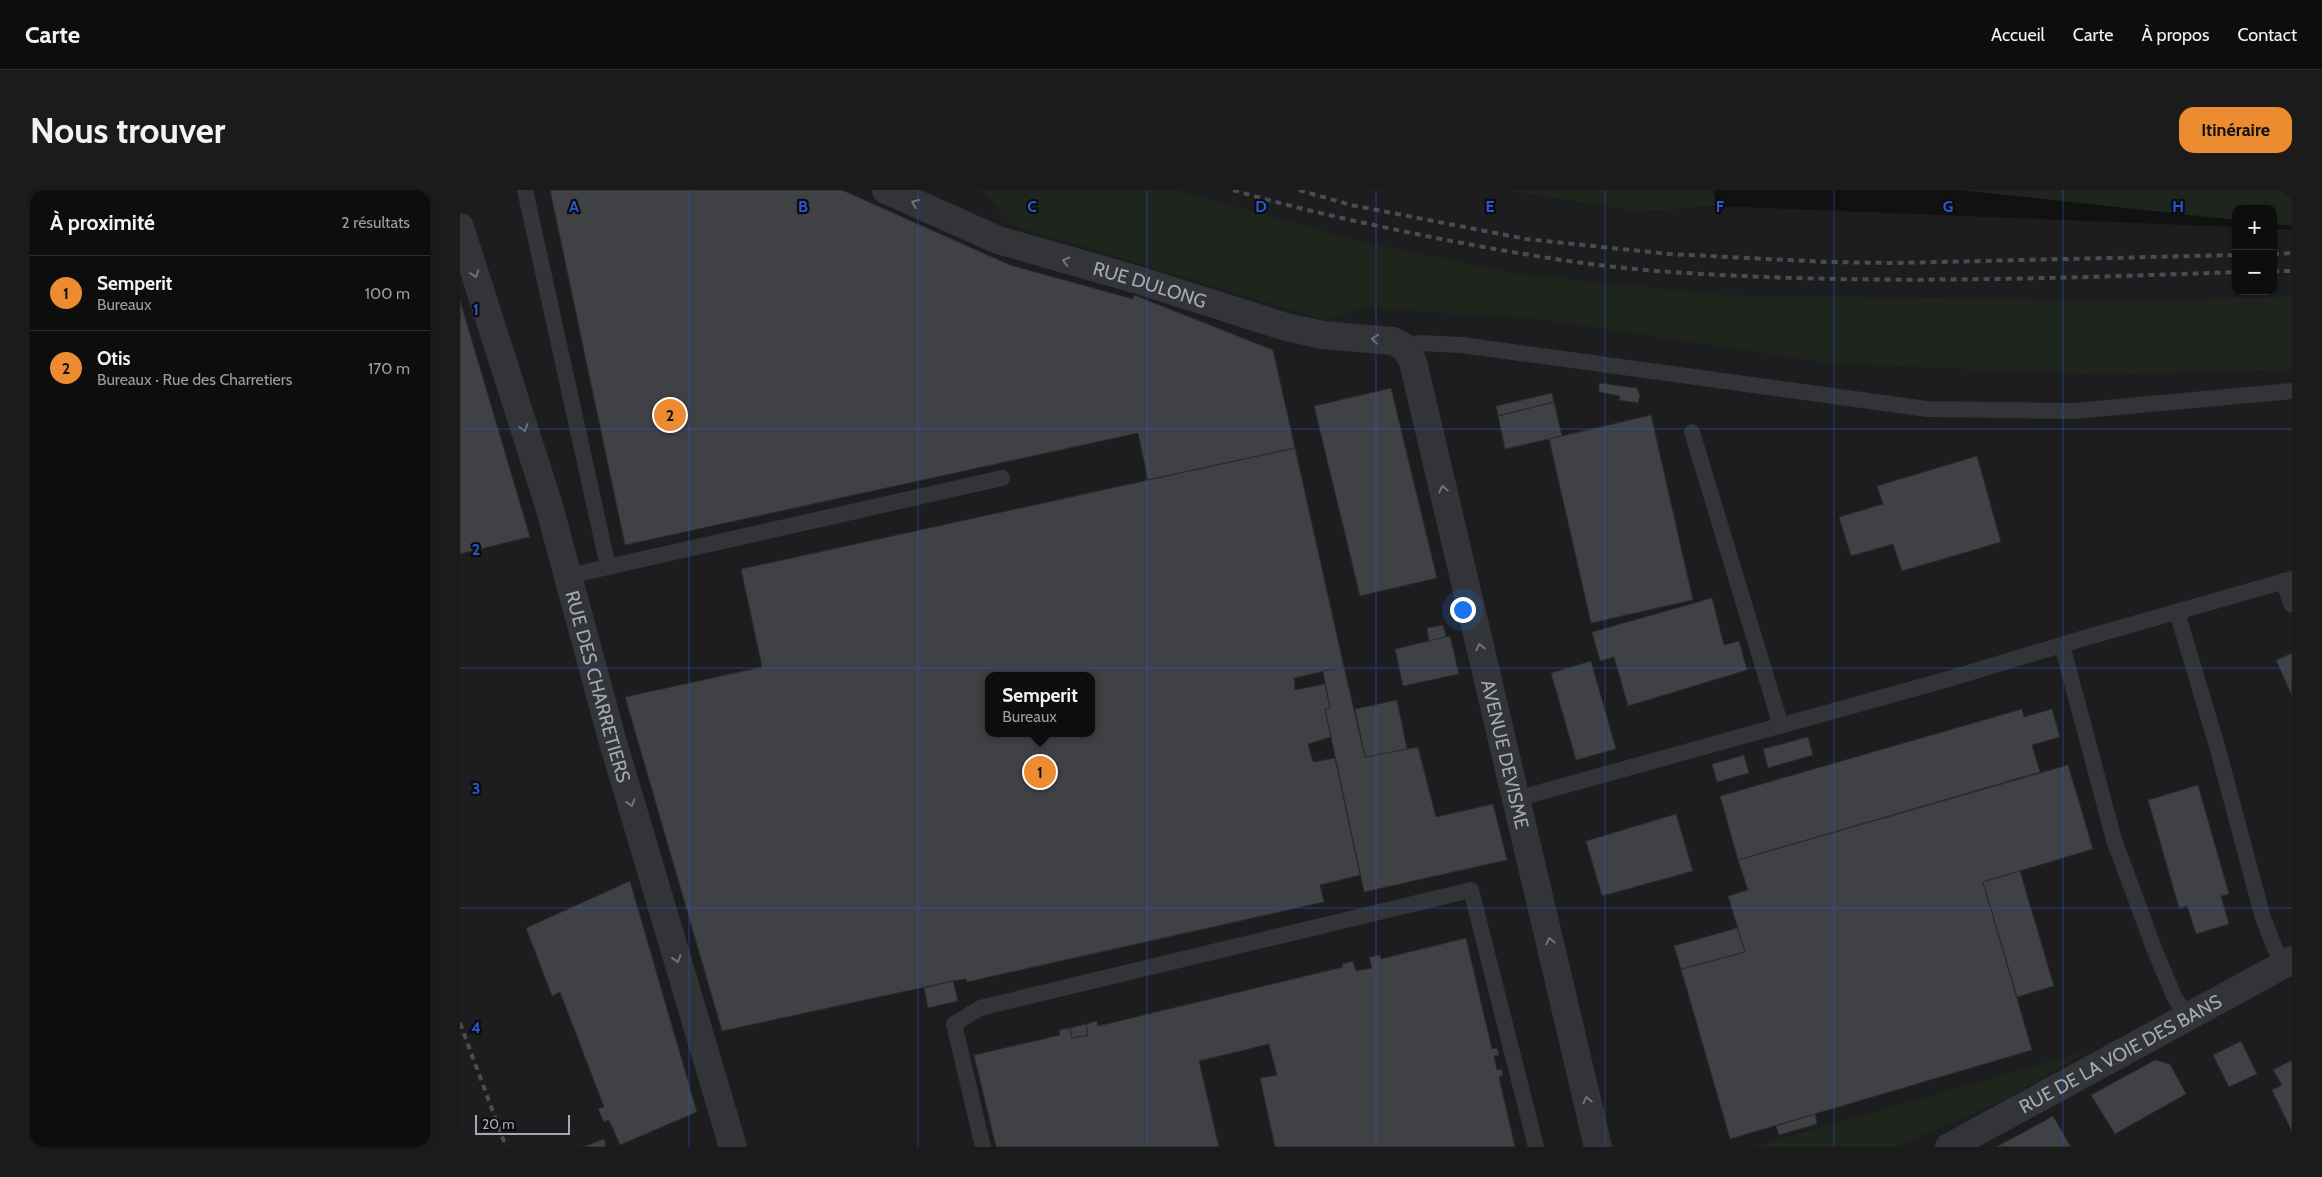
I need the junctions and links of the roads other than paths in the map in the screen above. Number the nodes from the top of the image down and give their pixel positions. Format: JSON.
{"nodes":[{"id":1,"x":525,"y":190,"type":"edge"},
{"id":2,"x":886,"y":190,"type":"edge"},
{"id":3,"x":460,"y":227,"type":"edge"},
{"id":4,"x":1410,"y":355,"type":"junction"},
{"id":5,"x":2292,"y":390,"type":"edge"},
{"id":6,"x":1692,"y":432,"type":"dead end"},
{"id":7,"x":1002,"y":478,"type":"dead end"},
{"id":8,"x":608,"y":567,"type":"junction"},
{"id":9,"x":569,"y":576,"type":"junction"},
{"id":10,"x":2287,"y":580,"type":"edge"},
{"id":11,"x":2292,"y":605,"type":"edge"},
{"id":12,"x":2177,"y":612,"type":"junction"},
{"id":13,"x":2062,"y":645,"type":"junction"},
{"id":14,"x":1781,"y":726,"type":"junction"},
{"id":15,"x":1516,"y":799,"type":"junction"},
{"id":16,"x":2287,"y":963,"type":"edge"},
{"id":17,"x":2188,"y":1018,"type":"junction"},
{"id":18,"x":733,"y":1147,"type":"edge"},
{"id":19,"x":983,"y":1147,"type":"edge"},
{"id":20,"x":1536,"y":1147,"type":"edge"},
{"id":21,"x":1598,"y":1147,"type":"edge"},
{"id":22,"x":1949,"y":1147,"type":"edge"}],
"edges":[{"from":1,"to":8,"type":"lane"},
{"from":4,"to":2,"type":"street","name":"RUE DULONG","one_way":true},
{"from":3,"to":9,"type":"street","name":"RUE DES CHARRETIERS","one_way":true},
{"from":4,"to":5,"type":"lane"},
{"from":15,"to":4,"type":"street","name":"AVENUE DEVISME","one_way":true},
{"from":6,"to":14,"type":"lane"},
{"from":7,"to":8,"type":"lane"},
{"from":8,"to":9,"type":"lane"},
{"from":9,"to":18,"type":"street","name":"RUE DES CHARRETIERS","one_way":true},
{"from":10,"to":11,"type":"lane"},
{"from":10,"to":12,"type":"lane"},
{"from":12,"to":13,"type":"lane"},
{"from":12,"to":16,"type":"lane"},
{"from":13,"to":14,"type":"lane"},
{"from":13,"to":17,"type":"lane"},
{"from":14,"to":15,"type":"lane"},
{"from":21,"to":15,"type":"street","name":"AVENUE DEVISME","one_way":true},
{"from":16,"to":17,"type":"street","name":"RUE DE LA VOIE DES BANS"},
{"from":17,"to":22,"type":"street","name":"RUE DE LA VOIE DES BANS"},
{"from":19,"to":20,"type":"lane"}]}
